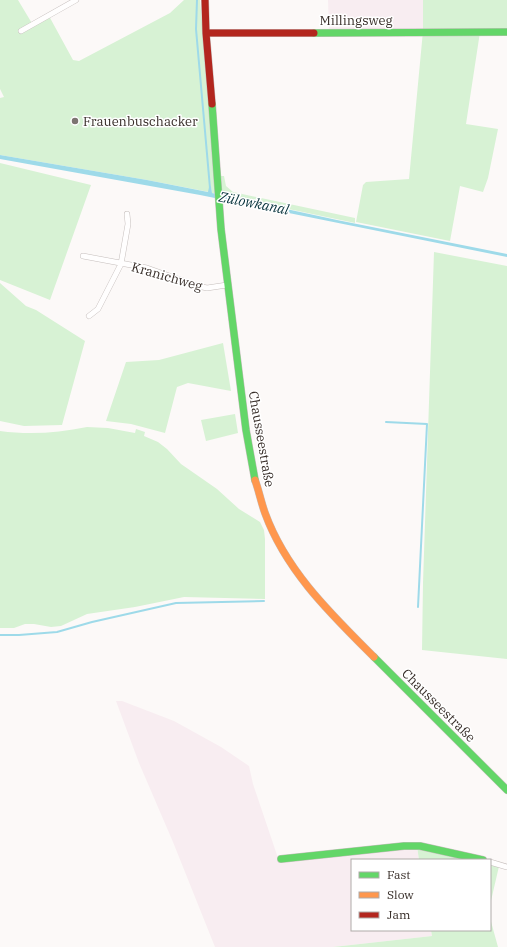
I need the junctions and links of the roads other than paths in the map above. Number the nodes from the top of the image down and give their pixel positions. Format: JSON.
{"nodes":[{"id":1,"x":76,"y":0,"type":"edge"},
{"id":2,"x":205,"y":0,"type":"edge"},
{"id":3,"x":21,"y":31,"type":"dead end"},
{"id":4,"x":507,"y":32,"type":"edge"},
{"id":5,"x":206,"y":33,"type":"junction"},
{"id":6,"x":126,"y":214,"type":"dead end"},
{"id":7,"x":82,"y":256,"type":"dead end"},
{"id":8,"x":122,"y":264,"type":"junction"},
{"id":9,"x":227,"y":285,"type":"junction"},
{"id":10,"x":89,"y":316,"type":"dead end"},
{"id":11,"x":507,"y":790,"type":"edge"},
{"id":12,"x":281,"y":859,"type":"dead end"},
{"id":13,"x":478,"y":859,"type":"edge"},
{"id":14,"x":491,"y":862,"type":"edge"},
{"id":15,"x":507,"y":867,"type":"edge"}],
"edges":[{"from":1,"to":3,"type":"street"},
{"from":2,"to":5,"type":"street","name":"Chausseestraße"},
{"from":4,"to":5,"type":"street","name":"Millingsweg"},
{"from":5,"to":9,"type":"street","name":"Chausseestraße"},
{"from":6,"to":8,"type":"street"},
{"from":7,"to":8,"type":"street","name":"Kranichweg"},
{"from":8,"to":9,"type":"street","name":"Kranichweg"},
{"from":8,"to":10,"type":"street"},
{"from":9,"to":11,"type":"street","name":"Chausseestraße"},
{"from":12,"to":13,"type":"street"},
{"from":14,"to":15,"type":"street"}]}
